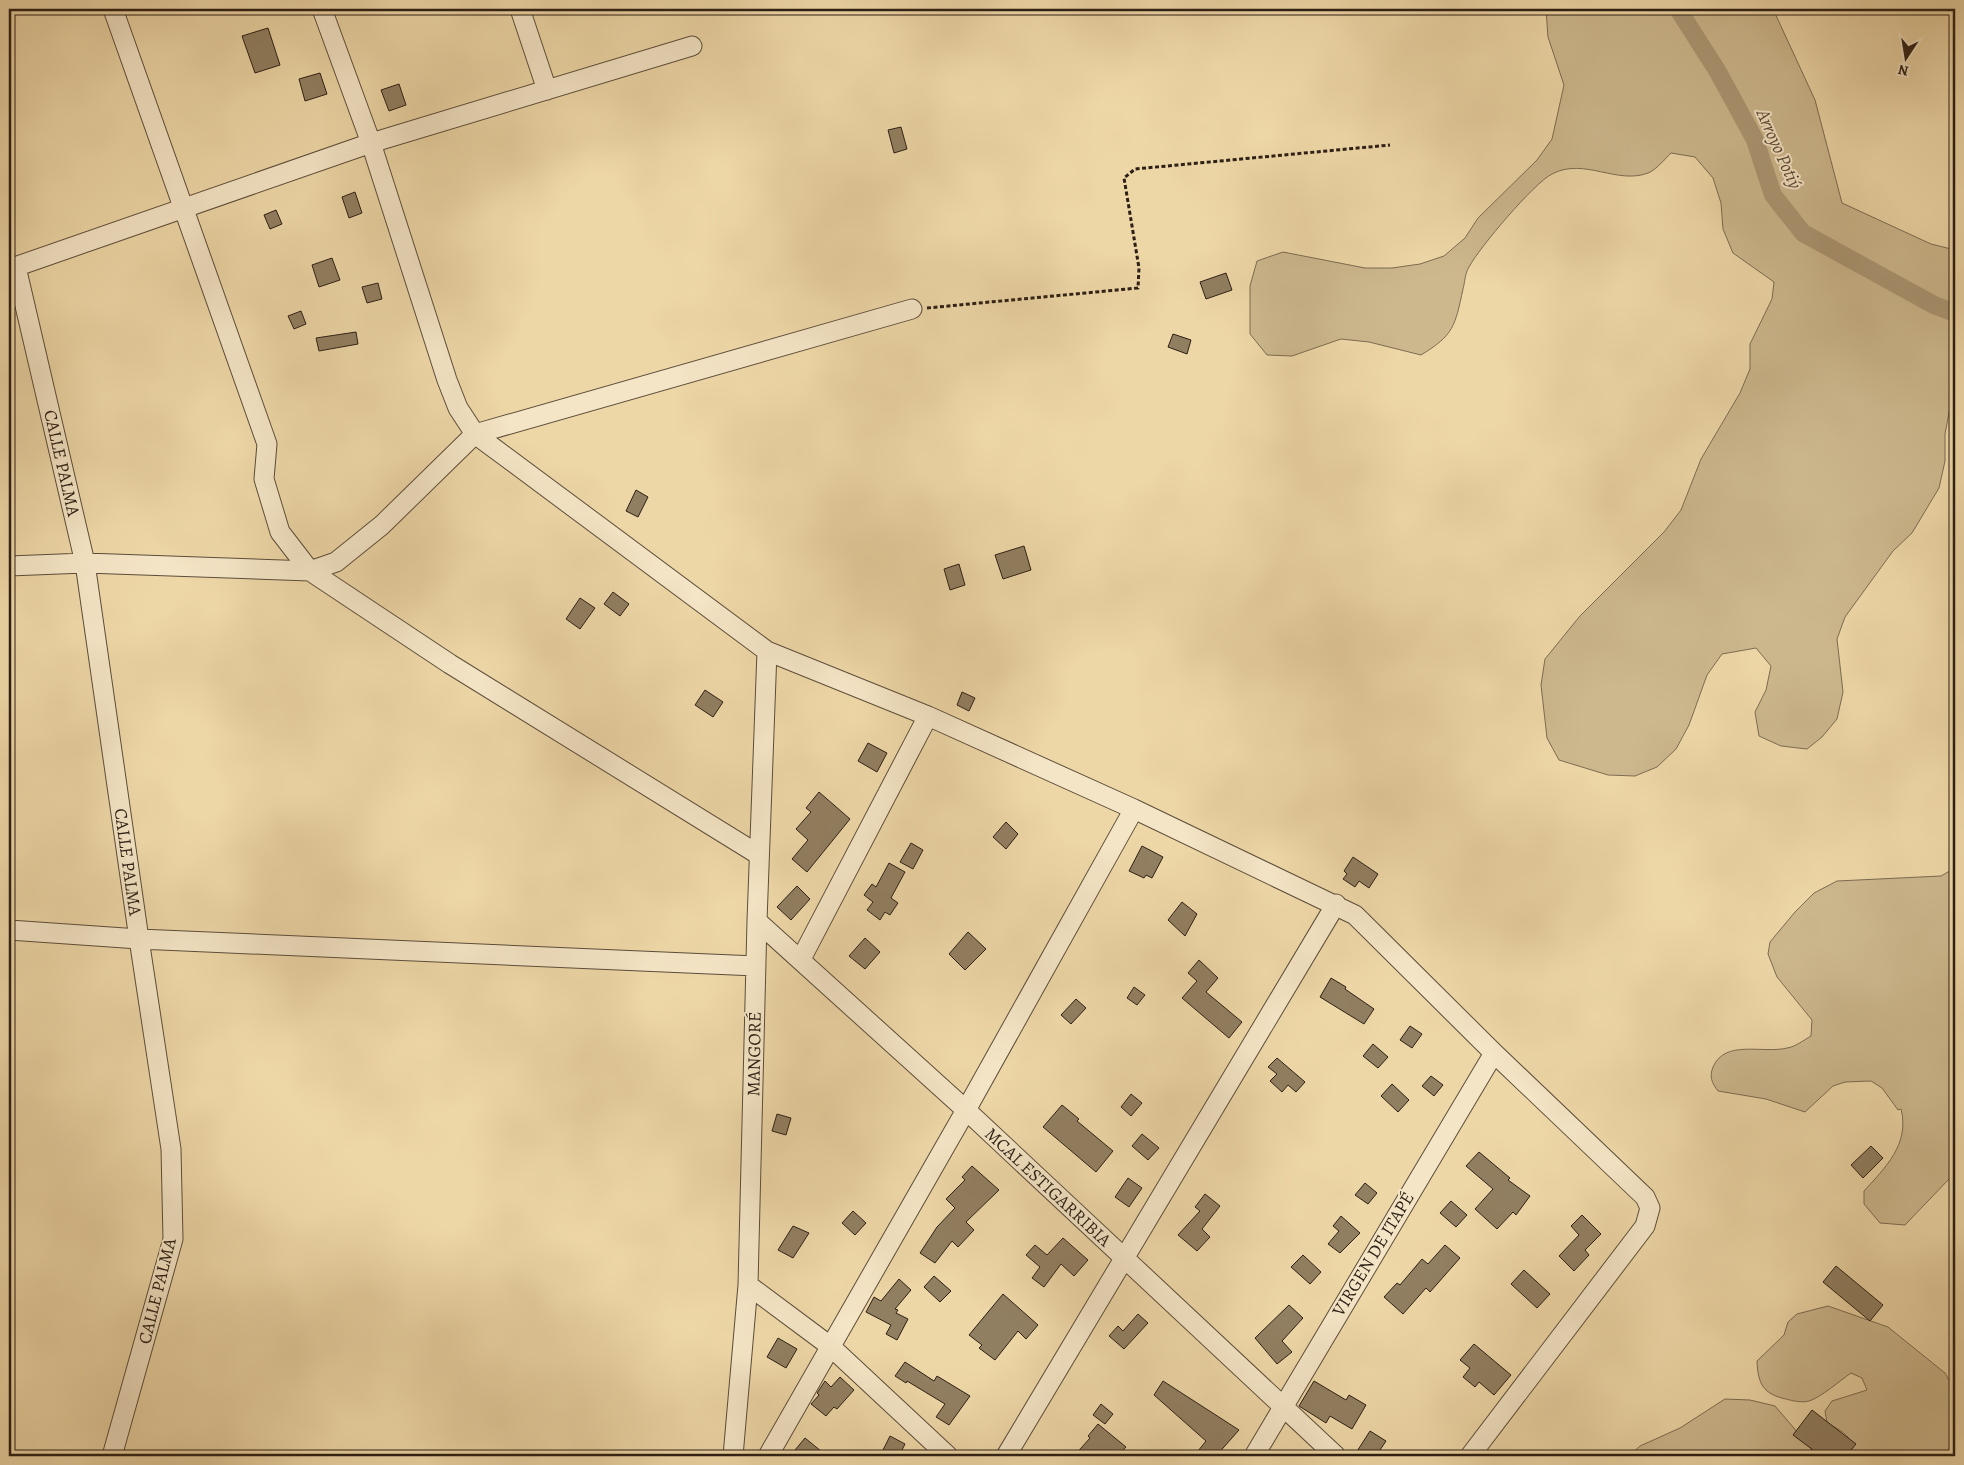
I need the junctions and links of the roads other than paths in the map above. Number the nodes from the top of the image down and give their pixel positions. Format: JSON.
{"nodes":[{"id":1,"x":113,"y":9,"type":"edge"},
{"id":2,"x":322,"y":9,"type":"edge"},
{"id":3,"x":520,"y":9,"type":"edge"},
{"id":4,"x":692,"y":46,"type":"dead end"},
{"id":5,"x":547,"y":90,"type":"junction"},
{"id":6,"x":371,"y":143,"type":"junction"},
{"id":7,"x":184,"y":209,"type":"junction"},
{"id":8,"x":12,"y":268,"type":"edge"},
{"id":9,"x":912,"y":309,"type":"road end"},
{"id":10,"x":475,"y":434,"type":"junction"},
{"id":11,"x":85,"y":562,"type":"junction"},
{"id":12,"x":9,"y":566,"type":"edge"},
{"id":13,"x":310,"y":571,"type":"junction"},
{"id":14,"x":768,"y":651,"type":"junction"},
{"id":15,"x":928,"y":716,"type":"junction"},
{"id":16,"x":1134,"y":809,"type":"junction"},
{"id":17,"x":760,"y":855,"type":"junction"},
{"id":18,"x":1336,"y":904,"type":"junction"},
{"id":19,"x":757,"y":921,"type":"junction"},
{"id":20,"x":9,"y":930,"type":"edge"},
{"id":21,"x":138,"y":939,"type":"junction"},
{"id":22,"x":801,"y":959,"type":"junction"},
{"id":23,"x":756,"y":966,"type":"junction"},
{"id":24,"x":1494,"y":1053,"type":"junction"},
{"id":25,"x":966,"y":1110,"type":"junction"},
{"id":26,"x":1124,"y":1257,"type":"junction"},
{"id":27,"x":748,"y":1284,"type":"junction"},
{"id":28,"x":830,"y":1346,"type":"junction"},
{"id":29,"x":1282,"y":1406,"type":"junction"},
{"id":30,"x":112,"y":1456,"type":"edge"},
{"id":31,"x":733,"y":1456,"type":"edge"},
{"id":32,"x":768,"y":1456,"type":"edge"},
{"id":33,"x":948,"y":1456,"type":"edge"},
{"id":34,"x":1006,"y":1456,"type":"edge"},
{"id":35,"x":1254,"y":1456,"type":"edge"},
{"id":36,"x":1336,"y":1456,"type":"edge"},
{"id":37,"x":1470,"y":1456,"type":"edge"}],
"edges":[{"from":1,"to":7,"type":"street"},
{"from":2,"to":6,"type":"street"},
{"from":3,"to":5,"type":"street"},
{"from":4,"to":5,"type":"street"},
{"from":5,"to":6,"type":"street"},
{"from":6,"to":7,"type":"street"},
{"from":6,"to":10,"type":"street"},
{"from":7,"to":8,"type":"street"},
{"from":7,"to":13,"type":"street"},
{"from":8,"to":11,"type":"street","name":"CALLE PALMA"},
{"from":9,"to":10,"type":"street"},
{"from":10,"to":13,"type":"street"},
{"from":10,"to":14,"type":"street"},
{"from":11,"to":12,"type":"street"},
{"from":11,"to":13,"type":"street"},
{"from":11,"to":21,"type":"street","name":"CALLE PALMA"},
{"from":13,"to":17,"type":"street"},
{"from":14,"to":15,"type":"street"},
{"from":14,"to":17,"type":"street","name":"MANGORÉ"},
{"from":15,"to":16,"type":"street"},
{"from":15,"to":22,"type":"street"},
{"from":16,"to":18,"type":"street"},
{"from":16,"to":25,"type":"street"},
{"from":17,"to":19,"type":"street","name":"MANGORÉ"},
{"from":18,"to":24,"type":"street"},
{"from":18,"to":26,"type":"street"},
{"from":19,"to":22,"type":"street","name":"MCAL ESTIGARRIBIA"},
{"from":19,"to":23,"type":"street","name":"MANGORÉ"},
{"from":20,"to":21,"type":"street"},
{"from":21,"to":23,"type":"street"},
{"from":21,"to":30,"type":"street","name":"CALLE PALMA"},
{"from":22,"to":25,"type":"street","name":"MCAL ESTIGARRIBIA"},
{"from":23,"to":27,"type":"street","name":"MANGORÉ"},
{"from":24,"to":29,"type":"street","name":"VIRGEN DE ITAPÉ"},
{"from":24,"to":37,"type":"street"},
{"from":25,"to":26,"type":"street","name":"MCAL ESTIGARRIBIA"},
{"from":25,"to":28,"type":"street"},
{"from":26,"to":29,"type":"street","name":"MCAL ESTIGARRIBIA"},
{"from":26,"to":34,"type":"street"},
{"from":27,"to":28,"type":"street"},
{"from":27,"to":31,"type":"street","name":"MANGORÉ"},
{"from":28,"to":32,"type":"street"},
{"from":28,"to":33,"type":"street"},
{"from":29,"to":35,"type":"street","name":"VIRGEN DE ITAPÉ"},
{"from":29,"to":36,"type":"street","name":"MCAL ESTIGARRIBIA"}]}
